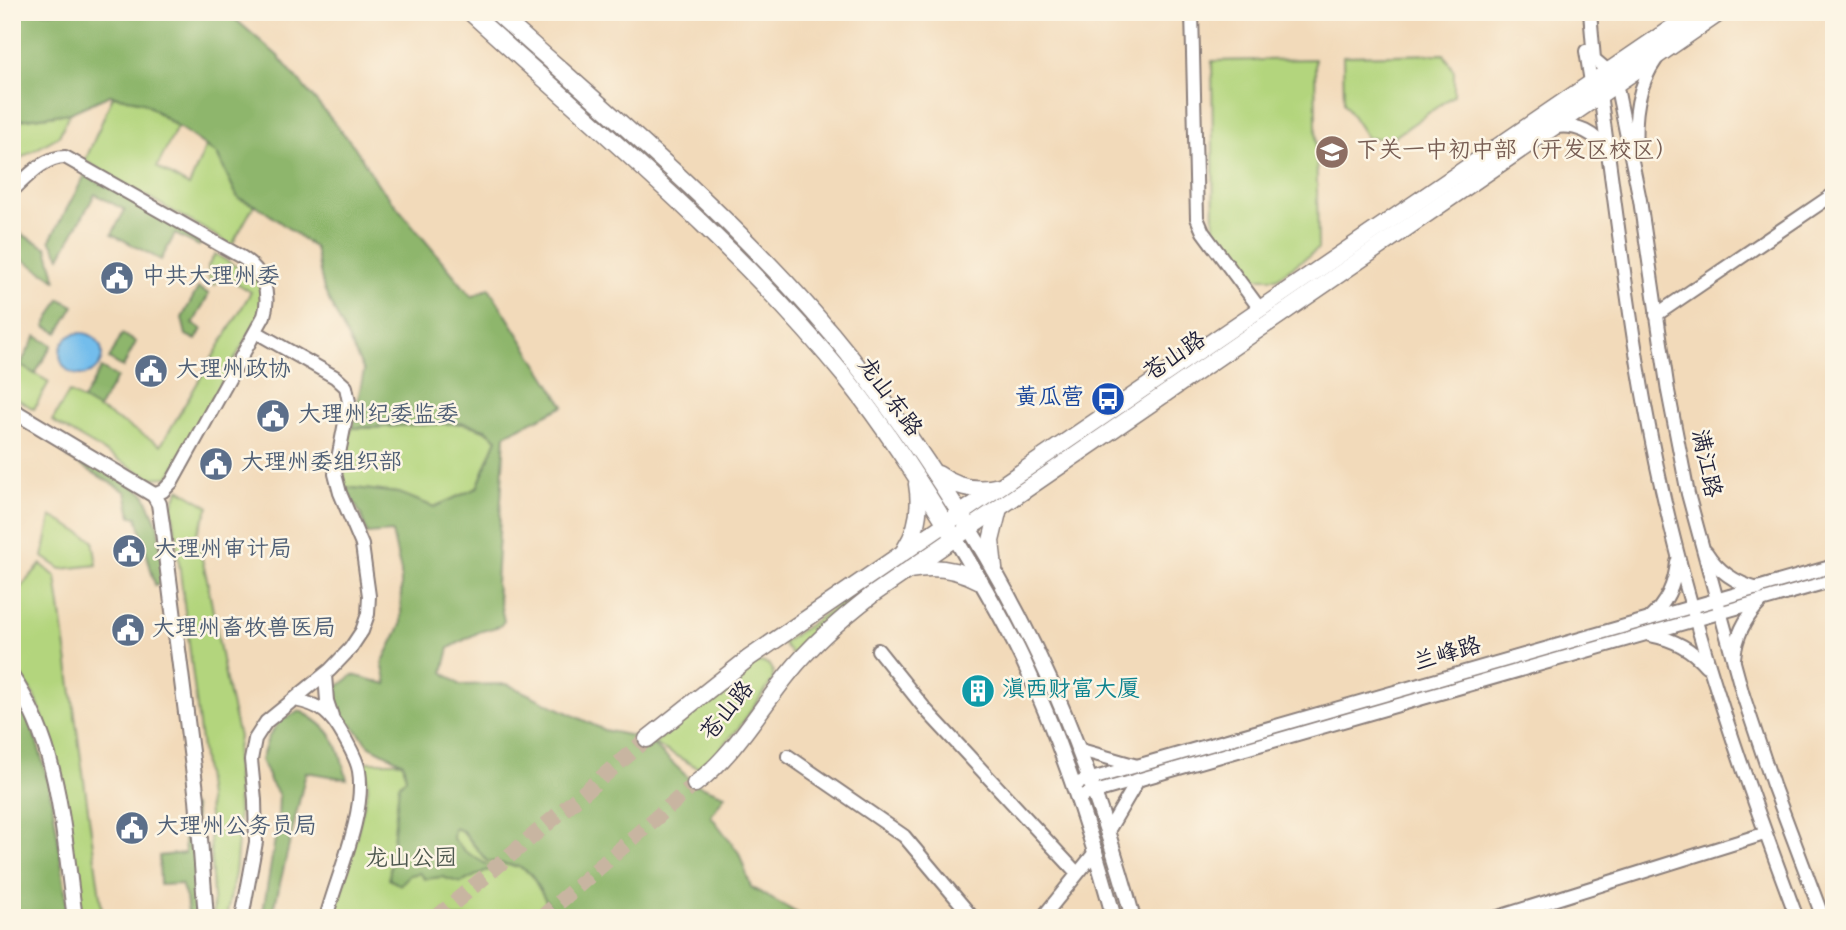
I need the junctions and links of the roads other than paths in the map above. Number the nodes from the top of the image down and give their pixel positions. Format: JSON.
{"nodes":[{"id":1,"x":470,"y":12,"type":"edge"},
{"id":2,"x":496,"y":12,"type":"edge"},
{"id":3,"x":1192,"y":12,"type":"edge"},
{"id":4,"x":1583,"y":12,"type":"edge"},
{"id":5,"x":1590,"y":12,"type":"edge"},
{"id":6,"x":1695,"y":12,"type":"edge"},
{"id":7,"x":1721,"y":12,"type":"edge"},
{"id":8,"x":1661,"y":52,"type":"junction"},
{"id":9,"x":1612,"y":77,"type":"junction"},
{"id":10,"x":1595,"y":88,"type":"junction"},
{"id":11,"x":1551,"y":127,"type":"junction"},
{"id":12,"x":1608,"y":153,"type":"junction"},
{"id":13,"x":12,"y":191,"type":"edge"},
{"id":14,"x":1834,"y":194,"type":"edge"},
{"id":15,"x":1640,"y":200,"type":"junction"},
{"id":16,"x":1260,"y":309,"type":"junction"},
{"id":17,"x":1657,"y":315,"type":"junction"},
{"id":18,"x":256,"y":332,"type":"junction"},
{"id":19,"x":12,"y":410,"type":"edge"},
{"id":20,"x":933,"y":470,"type":"junction"},
{"id":21,"x":915,"y":475,"type":"junction"},
{"id":22,"x":1008,"y":482,"type":"junction"},
{"id":23,"x":154,"y":495,"type":"junction"},
{"id":24,"x":999,"y":508,"type":"junction"},
{"id":25,"x":965,"y":521,"type":"junction"},
{"id":26,"x":950,"y":531,"type":"junction"},
{"id":27,"x":1699,"y":537,"type":"junction"},
{"id":28,"x":1674,"y":541,"type":"junction"},
{"id":29,"x":901,"y":555,"type":"junction"},
{"id":30,"x":1834,"y":566,"type":"edge"},
{"id":31,"x":994,"y":568,"type":"junction"},
{"id":32,"x":908,"y":570,"type":"junction"},
{"id":33,"x":1834,"y":580,"type":"edge"},
{"id":34,"x":980,"y":581,"type":"junction"},
{"id":35,"x":1759,"y":596,"type":"junction"},
{"id":36,"x":1718,"y":608,"type":"junction"},
{"id":37,"x":1694,"y":615,"type":"junction"},
{"id":38,"x":1648,"y":628,"type":"junction"},
{"id":39,"x":878,"y":650,"type":"dead end"},
{"id":40,"x":1734,"y":666,"type":"junction"},
{"id":41,"x":1710,"y":671,"type":"junction"},
{"id":42,"x":325,"y":675,"type":"junction"},
{"id":43,"x":12,"y":677,"type":"edge"},
{"id":44,"x":295,"y":700,"type":"junction"},
{"id":45,"x":331,"y":716,"type":"junction"},
{"id":46,"x":647,"y":739,"type":"tunnel mouth"},
{"id":47,"x":1081,"y":750,"type":"junction"},
{"id":48,"x":788,"y":757,"type":"dead end"},
{"id":49,"x":1137,"y":766,"type":"junction"},
{"id":50,"x":1138,"y":780,"type":"junction"},
{"id":51,"x":695,"y":784,"type":"tunnel mouth"},
{"id":52,"x":1093,"y":785,"type":"junction"},
{"id":53,"x":1076,"y":790,"type":"junction"},
{"id":54,"x":1108,"y":831,"type":"junction"},
{"id":55,"x":1764,"y":834,"type":"junction"},
{"id":56,"x":1096,"y":852,"type":"junction"},
{"id":57,"x":1077,"y":873,"type":"junction"},
{"id":58,"x":75,"y":918,"type":"edge"},
{"id":59,"x":206,"y":918,"type":"edge"},
{"id":60,"x":242,"y":918,"type":"edge"},
{"id":61,"x":326,"y":918,"type":"edge"},
{"id":62,"x":974,"y":918,"type":"edge"},
{"id":63,"x":1042,"y":918,"type":"edge"},
{"id":64,"x":1114,"y":918,"type":"edge"},
{"id":65,"x":1133,"y":918,"type":"edge"},
{"id":66,"x":1495,"y":918,"type":"edge"},
{"id":67,"x":1797,"y":918,"type":"edge"},
{"id":68,"x":1823,"y":918,"type":"edge"}],
"edges":[{"from":1,"to":21,"type":"main road","name":"龙山东路"},
{"from":2,"to":20,"type":"main road","name":"龙山东路"},
{"from":3,"to":16,"type":"street"},
{"from":4,"to":10,"type":"street","name":"满江路"},
{"from":5,"to":9,"type":"street","name":"满江路"},
{"from":6,"to":9,"type":"main road","name":"苍山路"},
{"from":7,"to":8,"type":"main road","name":"苍山路"},
{"from":8,"to":9,"type":"main road","name":"苍山路"},
{"from":8,"to":15,"type":"street"},
{"from":9,"to":10,"type":"main road","name":"苍山路"},
{"from":9,"to":15,"type":"street","name":"满江路"},
{"from":10,"to":11,"type":"main road","name":"苍山路"},
{"from":10,"to":12,"type":"street","name":"满江路"},
{"from":10,"to":16,"type":"main road","name":"苍山路"},
{"from":11,"to":12,"type":"street"},
{"from":11,"to":24,"type":"main road","name":"苍山路"},
{"from":12,"to":28,"type":"street","name":"满江路"},
{"from":13,"to":18,"type":"street"},
{"from":14,"to":17,"type":"street"},
{"from":15,"to":17,"type":"street","name":"满江路"},
{"from":16,"to":22,"type":"main road","name":"苍山路"},
{"from":17,"to":27,"type":"street","name":"满江路"},
{"from":18,"to":23,"type":"street"},
{"from":18,"to":42,"type":"street"},
{"from":19,"to":23,"type":"street"},
{"from":20,"to":22,"type":"main road"},
{"from":20,"to":25,"type":"main road","name":"龙山东路"},
{"from":21,"to":26,"type":"main road","name":"龙山东路"},
{"from":21,"to":29,"type":"main road"},
{"from":22,"to":25,"type":"main road","name":"苍山路"},
{"from":23,"to":59,"type":"street"},
{"from":24,"to":25,"type":"main road","name":"苍山路"},
{"from":24,"to":31,"type":"main road"},
{"from":25,"to":26,"type":"main road","name":"苍山路"},
{"from":25,"to":31,"type":"street","name":"龙山东路"},
{"from":26,"to":29,"type":"main road","name":"苍山路"},
{"from":26,"to":32,"type":"main road","name":"苍山路"},
{"from":26,"to":34,"type":"street","name":"龙山东路"},
{"from":27,"to":35,"type":"street"},
{"from":27,"to":36,"type":"street","name":"满江路"},
{"from":28,"to":37,"type":"street","name":"满江路"},
{"from":28,"to":38,"type":"street"},
{"from":29,"to":46,"type":"main road","name":"苍山路"},
{"from":30,"to":35,"type":"street","name":"兰峰路"},
{"from":31,"to":47,"type":"street","name":"龙山东路"},
{"from":32,"to":34,"type":"main road"},
{"from":32,"to":51,"type":"main road","name":"苍山路"},
{"from":33,"to":35,"type":"street","name":"兰峰路"},
{"from":34,"to":53,"type":"street","name":"龙山东路"},
{"from":35,"to":36,"type":"street","name":"兰峰路"},
{"from":35,"to":40,"type":"street"},
{"from":36,"to":37,"type":"street","name":"兰峰路"},
{"from":36,"to":40,"type":"street","name":"满江路"},
{"from":37,"to":38,"type":"street","name":"兰峰路"},
{"from":37,"to":41,"type":"street","name":"满江路"},
{"from":38,"to":41,"type":"street"},
{"from":38,"to":49,"type":"street","name":"兰峰路"},
{"from":38,"to":50,"type":"street","name":"兰峰路"},
{"from":39,"to":57,"type":"street"},
{"from":40,"to":68,"type":"street","name":"满江路"},
{"from":41,"to":55,"type":"street","name":"满江路"},
{"from":42,"to":44,"type":"street"},
{"from":42,"to":45,"type":"street"},
{"from":43,"to":58,"type":"street"},
{"from":44,"to":45,"type":"street"},
{"from":44,"to":60,"type":"street"},
{"from":45,"to":61,"type":"street"},
{"from":47,"to":49,"type":"street"},
{"from":47,"to":52,"type":"street","name":"龙山东路"},
{"from":48,"to":62,"type":"street"},
{"from":49,"to":52,"type":"street","name":"兰峰路"},
{"from":50,"to":52,"type":"street","name":"兰峰路"},
{"from":50,"to":54,"type":"street"},
{"from":52,"to":53,"type":"street","name":"兰峰路"},
{"from":52,"to":54,"type":"street","name":"龙山东路"},
{"from":53,"to":56,"type":"street","name":"龙山东路"},
{"from":54,"to":65,"type":"street","name":"龙山东路"},
{"from":55,"to":66,"type":"street"},
{"from":55,"to":67,"type":"street","name":"满江路"},
{"from":56,"to":57,"type":"street"},
{"from":56,"to":64,"type":"street","name":"龙山东路"},
{"from":57,"to":63,"type":"street"}]}
